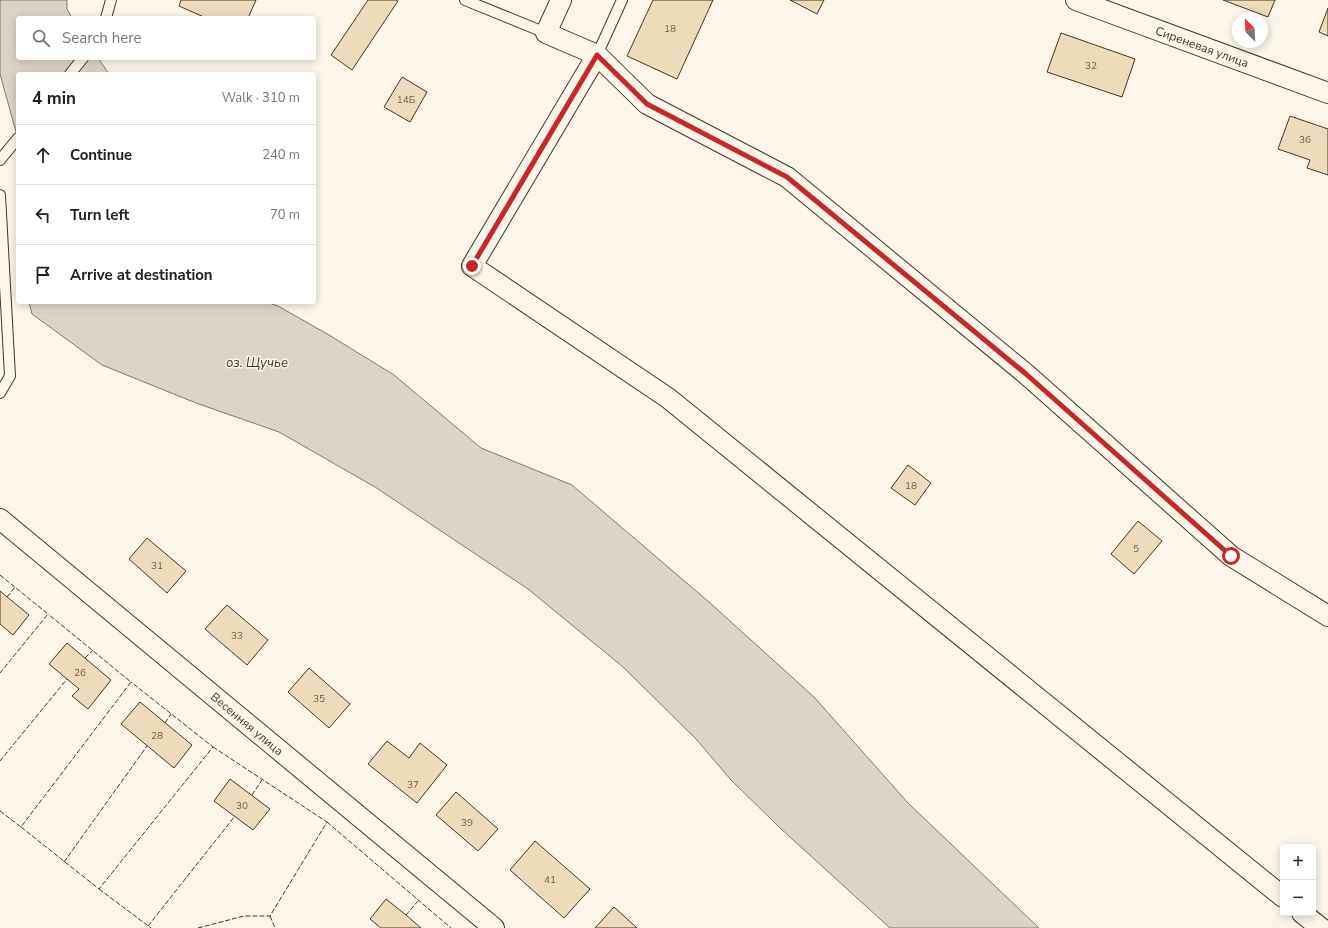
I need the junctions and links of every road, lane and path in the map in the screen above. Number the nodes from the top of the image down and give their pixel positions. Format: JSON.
{"nodes":[{"id":1,"x":111,"y":0,"type":"edge"},
{"id":2,"x":465,"y":0,"type":"edge"},
{"id":3,"x":560,"y":0,"type":"edge"},
{"id":4,"x":622,"y":0,"type":"edge"},
{"id":5,"x":1076,"y":0,"type":"edge"},
{"id":6,"x":107,"y":16,"type":"edge"},
{"id":7,"x":546,"y":33,"type":"junction"},
{"id":8,"x":597,"y":55,"type":"junction"},
{"id":9,"x":81,"y":60,"type":"edge"},
{"id":10,"x":72,"y":72,"type":"edge"},
{"id":11,"x":1328,"y":93,"type":"edge"},
{"id":12,"x":16,"y":140,"type":"edge"},
{"id":13,"x":0,"y":160,"type":"edge"},
{"id":14,"x":0,"y":195,"type":"edge"},
{"id":15,"x":0,"y":393,"type":"edge"},
{"id":16,"x":0,"y":520,"type":"edge"},
{"id":17,"x":1328,"y":616,"type":"edge"},
{"id":18,"x":1280,"y":895,"type":"edge"},
{"id":19,"x":1306,"y":916,"type":"edge"},
{"id":20,"x":494,"y":928,"type":"edge"},
{"id":21,"x":1321,"y":928,"type":"edge"}],
"edges":[{"from":1,"to":6,"type":"lane"},
{"from":2,"to":7,"type":"lane"},
{"from":3,"to":7,"type":"street"},
{"from":4,"to":8,"type":"lane"},
{"from":5,"to":11,"type":"street","name":"Сиреневая улица"},
{"from":7,"to":8,"type":"street"},
{"from":8,"to":17,"type":"street"},
{"from":8,"to":18,"type":"street"},
{"from":9,"to":10,"type":"lane"},
{"from":12,"to":13,"type":"lane"},
{"from":14,"to":15,"type":"lane"},
{"from":16,"to":20,"type":"street","name":"Весенняя улица"},
{"from":19,"to":21,"type":"street"}]}
